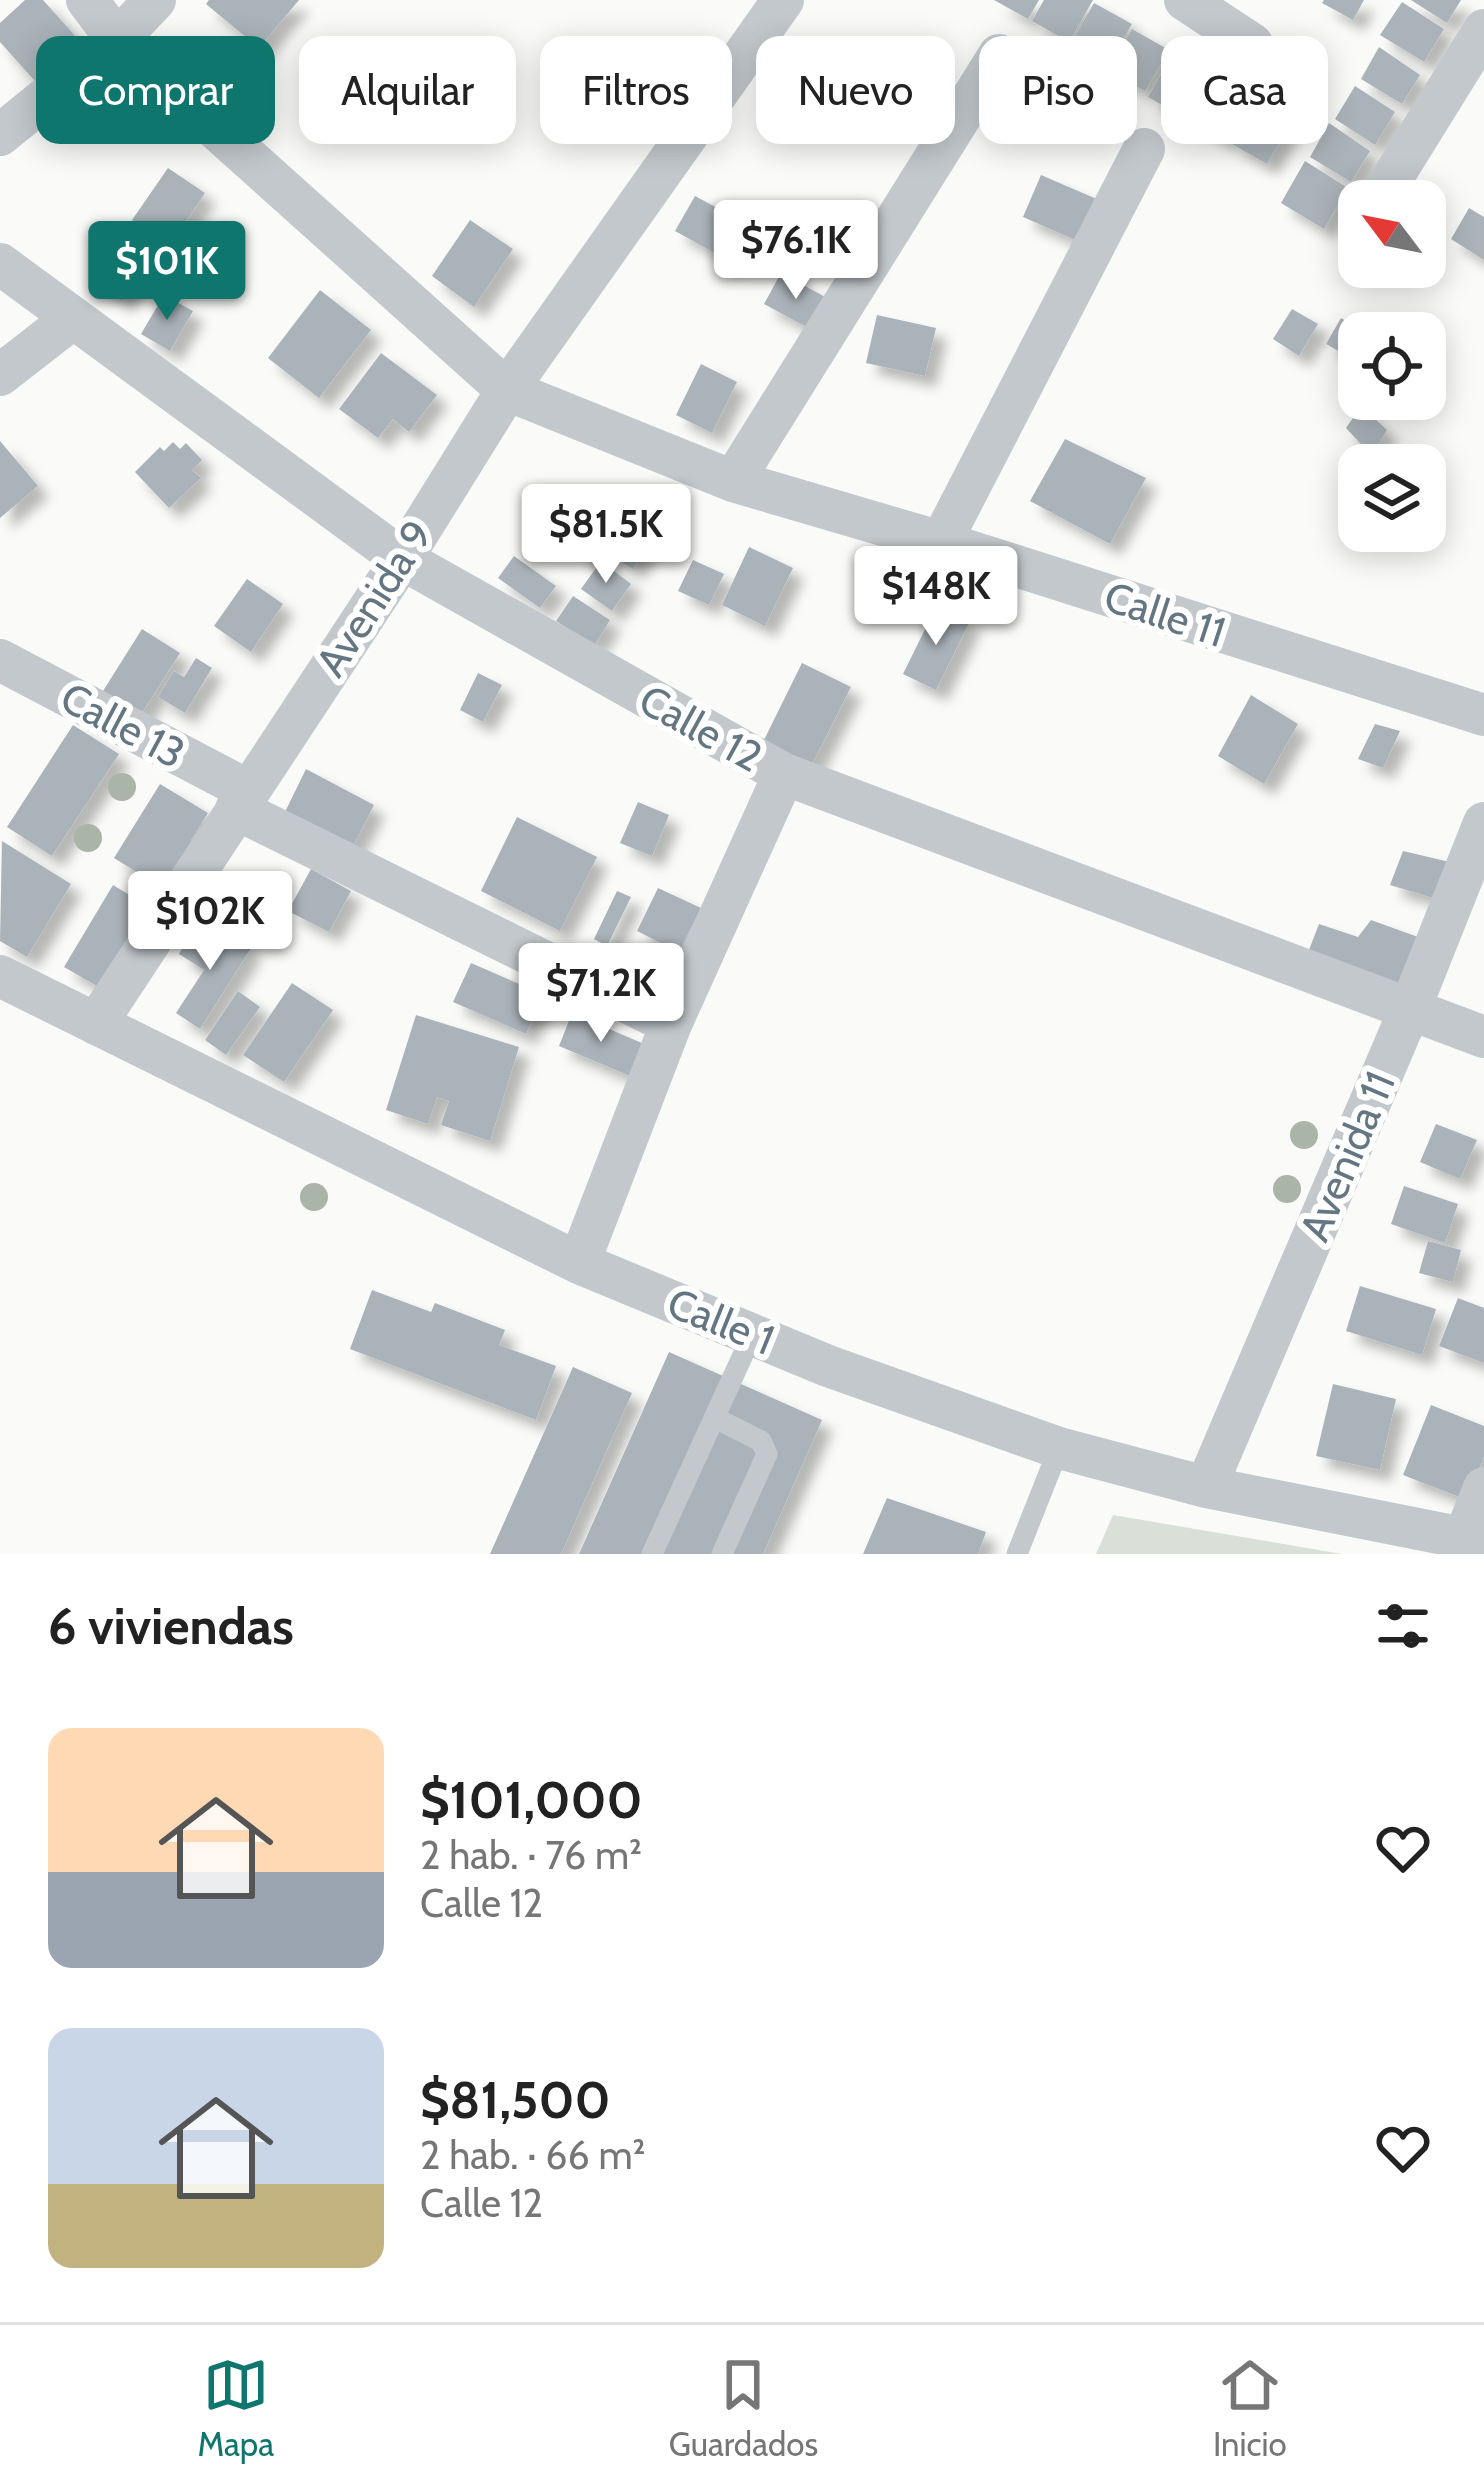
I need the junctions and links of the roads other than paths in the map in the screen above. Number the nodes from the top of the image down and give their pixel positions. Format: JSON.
{"nodes":[{"id":1,"x":87,"y":0,"type":"edge"},
{"id":2,"x":154,"y":0,"type":"edge"},
{"id":3,"x":783,"y":0,"type":"edge"},
{"id":4,"x":1185,"y":0,"type":"edge"},
{"id":5,"x":1484,"y":30,"type":"edge"},
{"id":6,"x":114,"y":36,"type":"edge"},
{"id":7,"x":121,"y":36,"type":"edge"},
{"id":8,"x":1240,"y":36,"type":"edge"},
{"id":9,"x":979,"y":86,"type":"edge"},
{"id":10,"x":36,"y":106,"type":"edge"},
{"id":11,"x":0,"y":135,"type":"edge"},
{"id":12,"x":233,"y":144,"type":"edge"},
{"id":13,"x":1144,"y":149,"type":"dead end"},
{"id":14,"x":1391,"y":180,"type":"edge"},
{"id":15,"x":0,"y":264,"type":"edge"},
{"id":16,"x":72,"y":319,"type":"junction"},
{"id":17,"x":0,"y":375,"type":"edge"},
{"id":18,"x":507,"y":390,"type":"junction"},
{"id":19,"x":734,"y":481,"type":"junction"},
{"id":20,"x":941,"y":542,"type":"junction"},
{"id":21,"x":402,"y":560,"type":"junction"},
{"id":22,"x":0,"y":660,"type":"edge"},
{"id":23,"x":1484,"y":715,"type":"edge"},
{"id":24,"x":784,"y":774,"type":"junction"},
{"id":25,"x":241,"y":800,"type":"junction"},
{"id":26,"x":1484,"y":824,"type":"edge"},
{"id":27,"x":0,"y":976,"type":"edge"},
{"id":28,"x":1410,"y":1009,"type":"junction"},
{"id":29,"x":96,"y":1024,"type":"junction"},
{"id":30,"x":671,"y":1024,"type":"junction"},
{"id":31,"x":1484,"y":1037,"type":"edge"},
{"id":32,"x":579,"y":1264,"type":"junction"},
{"id":33,"x":753,"y":1333,"type":"junction"},
{"id":34,"x":715,"y":1418,"type":"junction"},
{"id":35,"x":1059,"y":1448,"type":"junction"},
{"id":36,"x":1206,"y":1487,"type":"junction"},
{"id":37,"x":1484,"y":1488,"type":"edge"},
{"id":38,"x":1474,"y":1544,"type":"edge"},
{"id":39,"x":652,"y":1554,"type":"edge"},
{"id":40,"x":722,"y":1554,"type":"edge"},
{"id":41,"x":1017,"y":1554,"type":"edge"}],
"edges":[{"from":1,"to":6,"type":"street"},
{"from":2,"to":7,"type":"street"},
{"from":3,"to":18,"type":"street","name":"Avenida 9"},
{"from":4,"to":8,"type":"street"},
{"from":5,"to":14,"type":"street"},
{"from":9,"to":19,"type":"street"},
{"from":10,"to":11,"type":"street"},
{"from":12,"to":18,"type":"street"},
{"from":13,"to":20,"type":"street"},
{"from":15,"to":16,"type":"street","name":"Calle 12"},
{"from":16,"to":17,"type":"street"},
{"from":16,"to":21,"type":"street","name":"Calle 12"},
{"from":18,"to":19,"type":"street","name":"Calle 11"},
{"from":18,"to":21,"type":"street","name":"Avenida 9"},
{"from":19,"to":20,"type":"street","name":"Calle 11"},
{"from":20,"to":23,"type":"street","name":"Calle 11"},
{"from":21,"to":24,"type":"street","name":"Calle 12"},
{"from":21,"to":25,"type":"street","name":"Avenida 9"},
{"from":22,"to":25,"type":"street","name":"Calle 13"},
{"from":24,"to":28,"type":"street","name":"Calle 12"},
{"from":24,"to":30,"type":"street"},
{"from":25,"to":29,"type":"street","name":"Avenida 9"},
{"from":25,"to":30,"type":"street","name":"Calle 13"},
{"from":26,"to":28,"type":"street","name":"Avenida 11"},
{"from":27,"to":29,"type":"street","name":"Calle 1"},
{"from":28,"to":31,"type":"street","name":"Calle 12"},
{"from":28,"to":36,"type":"street","name":"Avenida 11"},
{"from":29,"to":32,"type":"street","name":"Calle 1"},
{"from":30,"to":32,"type":"street"},
{"from":32,"to":33,"type":"street","name":"Calle 1"},
{"from":33,"to":34,"type":"lane"},
{"from":33,"to":35,"type":"street","name":"Calle 1"},
{"from":34,"to":39,"type":"lane"},
{"from":34,"to":40,"type":"lane"},
{"from":35,"to":36,"type":"street","name":"Calle 1"},
{"from":35,"to":41,"type":"lane"},
{"from":36,"to":38,"type":"street","name":"Calle 1"},
{"from":37,"to":38,"type":"street"}]}
